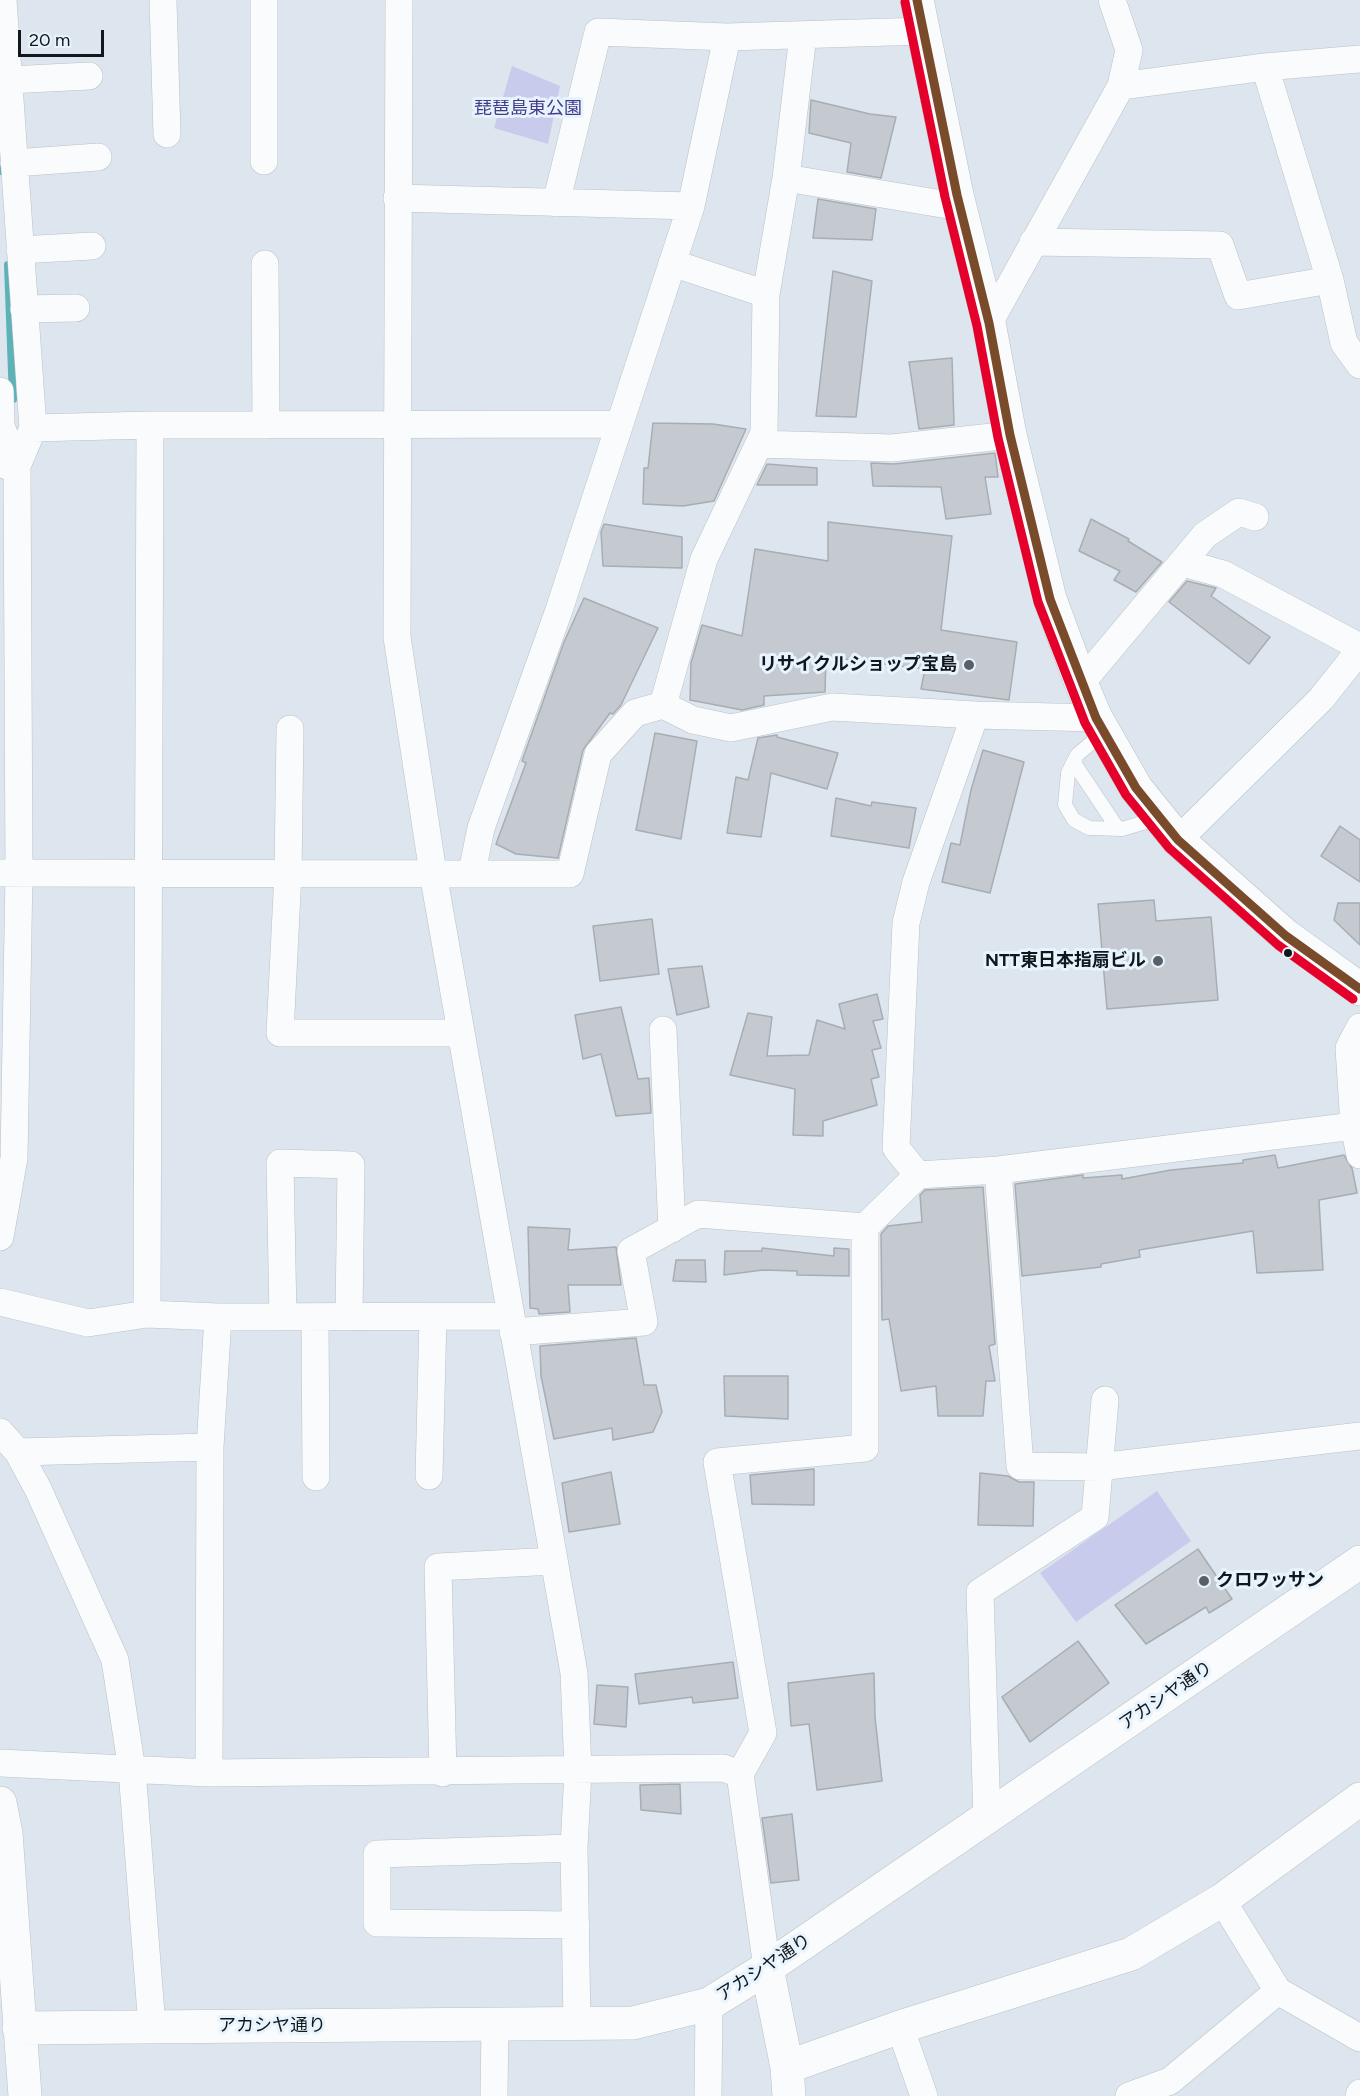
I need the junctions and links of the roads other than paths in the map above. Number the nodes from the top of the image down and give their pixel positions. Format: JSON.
{"nodes":[{"id":1,"x":3,"y":0,"type":"edge"},
{"id":2,"x":163,"y":0,"type":"edge"},
{"id":3,"x":264,"y":0,"type":"edge"},
{"id":4,"x":399,"y":0,"type":"edge"},
{"id":5,"x":1112,"y":0,"type":"edge"},
{"id":6,"x":921,"y":15,"type":"edge"},
{"id":7,"x":803,"y":35,"type":"junction"},
{"id":8,"x":727,"y":38,"type":"junction"},
{"id":9,"x":1360,"y":59,"type":"edge"},
{"id":10,"x":1265,"y":67,"type":"junction"},
{"id":11,"x":89,"y":76,"type":"dead end"},
{"id":12,"x":9,"y":80,"type":"junction"},
{"id":13,"x":1121,"y":86,"type":"junction"},
{"id":14,"x":167,"y":135,"type":"dead end"},
{"id":15,"x":98,"y":157,"type":"dead end"},
{"id":16,"x":264,"y":161,"type":"dead end"},
{"id":17,"x":14,"y":163,"type":"junction"},
{"id":18,"x":786,"y":178,"type":"junction"},
{"id":19,"x":397,"y":198,"type":"junction"},
{"id":20,"x":556,"y":203,"type":"junction"},
{"id":21,"x":691,"y":206,"type":"junction"},
{"id":22,"x":960,"y":207,"type":"junction"},
{"id":23,"x":1033,"y":242,"type":"junction"},
{"id":24,"x":92,"y":246,"type":"dead end"},
{"id":25,"x":21,"y":250,"type":"junction"},
{"id":26,"x":672,"y":263,"type":"junction"},
{"id":27,"x":265,"y":264,"type":"dead end"},
{"id":28,"x":1330,"y":280,"type":"junction"},
{"id":29,"x":766,"y":294,"type":"junction"},
{"id":30,"x":76,"y":308,"type":"dead end"},
{"id":31,"x":24,"y":309,"type":"junction"},
{"id":32,"x":989,"y":323,"type":"junction"},
{"id":33,"x":1360,"y":365,"type":"edge"},
{"id":34,"x":0,"y":391,"type":"edge"},
{"id":35,"x":619,"y":424,"type":"junction"},
{"id":36,"x":150,"y":425,"type":"junction"},
{"id":37,"x":266,"y":425,"type":"junction"},
{"id":38,"x":1,"y":426,"type":"edge"},
{"id":39,"x":397,"y":426,"type":"junction"},
{"id":40,"x":33,"y":428,"type":"junction"},
{"id":41,"x":1010,"y":435,"type":"junction"},
{"id":42,"x":759,"y":444,"type":"junction"},
{"id":43,"x":9,"y":466,"type":"edge"},
{"id":44,"x":1255,"y":518,"type":"dead end"},
{"id":45,"x":1183,"y":563,"type":"junction"},
{"id":46,"x":1360,"y":649,"type":"edge"},
{"id":47,"x":1081,"y":683,"type":"junction"},
{"id":48,"x":663,"y":705,"type":"junction"},
{"id":49,"x":975,"y":715,"type":"junction"},
{"id":50,"x":1100,"y":725,"type":"junction"},
{"id":51,"x":291,"y":729,"type":"dead end"},
{"id":52,"x":1074,"y":763,"type":"junction"},
{"id":53,"x":1118,"y":829,"type":"junction"},
{"id":54,"x":1169,"y":829,"type":"junction"},
{"id":55,"x":472,"y":872,"type":"junction"},
{"id":56,"x":9,"y":873,"type":"edge"},
{"id":57,"x":288,"y":873,"type":"junction"},
{"id":58,"x":433,"y":873,"type":"junction"},
{"id":59,"x":148,"y":874,"type":"junction"},
{"id":60,"x":1360,"y":989,"type":"edge"},
{"id":61,"x":1360,"y":1027,"type":"edge"},
{"id":62,"x":663,"y":1030,"type":"dead end"},
{"id":63,"x":461,"y":1033,"type":"junction"},
{"id":64,"x":1354,"y":1126,"type":"junction"},
{"id":65,"x":1360,"y":1155,"type":"edge"},
{"id":66,"x":998,"y":1170,"type":"junction"},
{"id":67,"x":918,"y":1175,"type":"junction"},
{"id":68,"x":865,"y":1227,"type":"junction"},
{"id":69,"x":672,"y":1228,"type":"junction"},
{"id":70,"x":0,"y":1237,"type":"edge"},
{"id":71,"x":0,"y":1302,"type":"edge"},
{"id":72,"x":147,"y":1314,"type":"junction"},
{"id":73,"x":218,"y":1317,"type":"junction"},
{"id":74,"x":283,"y":1317,"type":"junction"},
{"id":75,"x":315,"y":1317,"type":"junction"},
{"id":76,"x":349,"y":1317,"type":"junction"},
{"id":77,"x":433,"y":1317,"type":"junction"},
{"id":78,"x":511,"y":1324,"type":"junction"},
{"id":79,"x":1105,"y":1400,"type":"dead end"},
{"id":80,"x":0,"y":1432,"type":"edge"},
{"id":81,"x":1360,"y":1436,"type":"edge"},
{"id":82,"x":210,"y":1447,"type":"junction"},
{"id":83,"x":18,"y":1452,"type":"junction"},
{"id":84,"x":1100,"y":1467,"type":"junction"},
{"id":85,"x":429,"y":1476,"type":"dead end"},
{"id":86,"x":316,"y":1477,"type":"dead end"},
{"id":87,"x":554,"y":1561,"type":"junction"},
{"id":88,"x":1360,"y":1562,"type":"edge"},
{"id":89,"x":0,"y":1763,"type":"edge"},
{"id":90,"x":132,"y":1770,"type":"junction"},
{"id":91,"x":578,"y":1771,"type":"junction"},
{"id":92,"x":209,"y":1773,"type":"junction"},
{"id":93,"x":443,"y":1773,"type":"junction"},
{"id":94,"x":740,"y":1774,"type":"junction"},
{"id":95,"x":1360,"y":1799,"type":"edge"},
{"id":96,"x":0,"y":1803,"type":"edge"},
{"id":97,"x":987,"y":1818,"type":"junction"},
{"id":98,"x":574,"y":1848,"type":"junction"},
{"id":99,"x":1222,"y":1900,"type":"junction"},
{"id":100,"x":576,"y":1925,"type":"junction"},
{"id":101,"x":767,"y":1968,"type":"junction"},
{"id":102,"x":1278,"y":1992,"type":"junction"},
{"id":103,"x":709,"y":2004,"type":"junction"},
{"id":104,"x":495,"y":2024,"type":"junction"},
{"id":105,"x":578,"y":2024,"type":"junction"},
{"id":106,"x":152,"y":2027,"type":"junction"},
{"id":107,"x":900,"y":2027,"type":"junction"},
{"id":108,"x":19,"y":2028,"type":"junction"},
{"id":109,"x":1360,"y":2038,"type":"edge"},
{"id":110,"x":788,"y":2081,"type":"edge"},
{"id":111,"x":1172,"y":2089,"type":"edge"},
{"id":112,"x":25,"y":2096,"type":"edge"},
{"id":113,"x":494,"y":2096,"type":"edge"},
{"id":114,"x":708,"y":2096,"type":"edge"},
{"id":115,"x":924,"y":2096,"type":"edge"},
{"id":116,"x":1129,"y":2096,"type":"edge"}],
"edges":[{"from":1,"to":12,"type":"street"},
{"from":2,"to":14,"type":"street"},
{"from":3,"to":16,"type":"street"},
{"from":4,"to":19,"type":"street"},
{"from":5,"to":13,"type":"street"},
{"from":6,"to":7,"type":"street"},
{"from":6,"to":22,"type":"street"},
{"from":7,"to":8,"type":"street"},
{"from":7,"to":18,"type":"street"},
{"from":8,"to":20,"type":"street"},
{"from":8,"to":21,"type":"street"},
{"from":9,"to":10,"type":"street"},
{"from":10,"to":13,"type":"street"},
{"from":10,"to":28,"type":"street"},
{"from":11,"to":12,"type":"street"},
{"from":12,"to":17,"type":"street"},
{"from":13,"to":23,"type":"street"},
{"from":15,"to":17,"type":"street"},
{"from":17,"to":25,"type":"street"},
{"from":18,"to":22,"type":"street"},
{"from":18,"to":29,"type":"street"},
{"from":19,"to":20,"type":"street"},
{"from":19,"to":39,"type":"street"},
{"from":20,"to":21,"type":"street"},
{"from":21,"to":26,"type":"street"},
{"from":22,"to":32,"type":"street"},
{"from":23,"to":28,"type":"street"},
{"from":23,"to":32,"type":"street"},
{"from":24,"to":25,"type":"street"},
{"from":25,"to":31,"type":"street"},
{"from":26,"to":29,"type":"street"},
{"from":26,"to":35,"type":"street"},
{"from":27,"to":37,"type":"street"},
{"from":28,"to":33,"type":"street"},
{"from":29,"to":42,"type":"street"},
{"from":30,"to":31,"type":"street"},
{"from":31,"to":40,"type":"street"},
{"from":32,"to":41,"type":"street"},
{"from":34,"to":38,"type":"street"},
{"from":35,"to":39,"type":"street"},
{"from":35,"to":55,"type":"street"},
{"from":36,"to":37,"type":"street"},
{"from":36,"to":40,"type":"street"},
{"from":36,"to":59,"type":"street"},
{"from":37,"to":39,"type":"street"},
{"from":38,"to":43,"type":"street"},
{"from":39,"to":58,"type":"street"},
{"from":40,"to":43,"type":"street"},
{"from":41,"to":42,"type":"street"},
{"from":41,"to":47,"type":"street"},
{"from":42,"to":48,"type":"street"},
{"from":43,"to":56,"type":"street"},
{"from":44,"to":45,"type":"street"},
{"from":45,"to":46,"type":"street"},
{"from":45,"to":47,"type":"street"},
{"from":46,"to":54,"type":"street"},
{"from":47,"to":50,"type":"street"},
{"from":48,"to":49,"type":"street"},
{"from":48,"to":55,"type":"street"},
{"from":49,"to":50,"type":"street"},
{"from":49,"to":67,"type":"street"},
{"from":50,"to":52,"type":"lane"},
{"from":50,"to":54,"type":"street"},
{"from":51,"to":57,"type":"street"},
{"from":52,"to":53,"type":"lane"},
{"from":52,"to":53,"type":"lane"},
{"from":53,"to":54,"type":"lane"},
{"from":54,"to":60,"type":"street"},
{"from":55,"to":58,"type":"street"},
{"from":56,"to":59,"type":"street"},
{"from":56,"to":70,"type":"street"},
{"from":57,"to":58,"type":"street"},
{"from":57,"to":59,"type":"street"},
{"from":57,"to":63,"type":"street"},
{"from":58,"to":63,"type":"street"},
{"from":59,"to":72,"type":"street"},
{"from":61,"to":64,"type":"street"},
{"from":62,"to":69,"type":"street"},
{"from":63,"to":78,"type":"street"},
{"from":64,"to":65,"type":"street"},
{"from":64,"to":66,"type":"street"},
{"from":66,"to":67,"type":"street"},
{"from":66,"to":84,"type":"street"},
{"from":67,"to":68,"type":"street"},
{"from":68,"to":69,"type":"street"},
{"from":68,"to":94,"type":"street"},
{"from":69,"to":78,"type":"street"},
{"from":71,"to":72,"type":"street"},
{"from":72,"to":73,"type":"street"},
{"from":73,"to":74,"type":"street"},
{"from":73,"to":82,"type":"street"},
{"from":74,"to":75,"type":"street"},
{"from":74,"to":76,"type":"street"},
{"from":75,"to":76,"type":"street"},
{"from":75,"to":86,"type":"street"},
{"from":76,"to":77,"type":"street"},
{"from":77,"to":78,"type":"street"},
{"from":77,"to":85,"type":"street"},
{"from":78,"to":87,"type":"street"},
{"from":79,"to":84,"type":"street"},
{"from":80,"to":83,"type":"street"},
{"from":81,"to":84,"type":"street"},
{"from":82,"to":83,"type":"street"},
{"from":82,"to":92,"type":"street"},
{"from":83,"to":90,"type":"street"},
{"from":84,"to":97,"type":"street"},
{"from":87,"to":91,"type":"street"},
{"from":87,"to":93,"type":"street"},
{"from":88,"to":97,"type":"street","name":"アカシヤ通り"},
{"from":89,"to":90,"type":"street"},
{"from":90,"to":92,"type":"street"},
{"from":90,"to":106,"type":"street"},
{"from":91,"to":93,"type":"street"},
{"from":91,"to":94,"type":"street"},
{"from":91,"to":98,"type":"street"},
{"from":92,"to":93,"type":"street"},
{"from":94,"to":101,"type":"street"},
{"from":95,"to":99,"type":"street"},
{"from":96,"to":108,"type":"street"},
{"from":97,"to":101,"type":"street","name":"アカシヤ通り"},
{"from":98,"to":100,"type":"street"},
{"from":98,"to":100,"type":"street"},
{"from":99,"to":102,"type":"street"},
{"from":99,"to":107,"type":"street"},
{"from":100,"to":105,"type":"street"},
{"from":101,"to":103,"type":"street","name":"アカシヤ通り"},
{"from":101,"to":110,"type":"street"},
{"from":102,"to":109,"type":"street"},
{"from":102,"to":111,"type":"street"},
{"from":103,"to":105,"type":"street","name":"アカシヤ通り"},
{"from":103,"to":114,"type":"street"},
{"from":104,"to":105,"type":"street","name":"アカシヤ通り"},
{"from":104,"to":106,"type":"street","name":"アカシヤ通り"},
{"from":104,"to":113,"type":"street"},
{"from":106,"to":108,"type":"street","name":"アカシヤ通り"},
{"from":107,"to":110,"type":"street"},
{"from":107,"to":115,"type":"street"},
{"from":108,"to":112,"type":"street"},
{"from":111,"to":116,"type":"street"}]}
